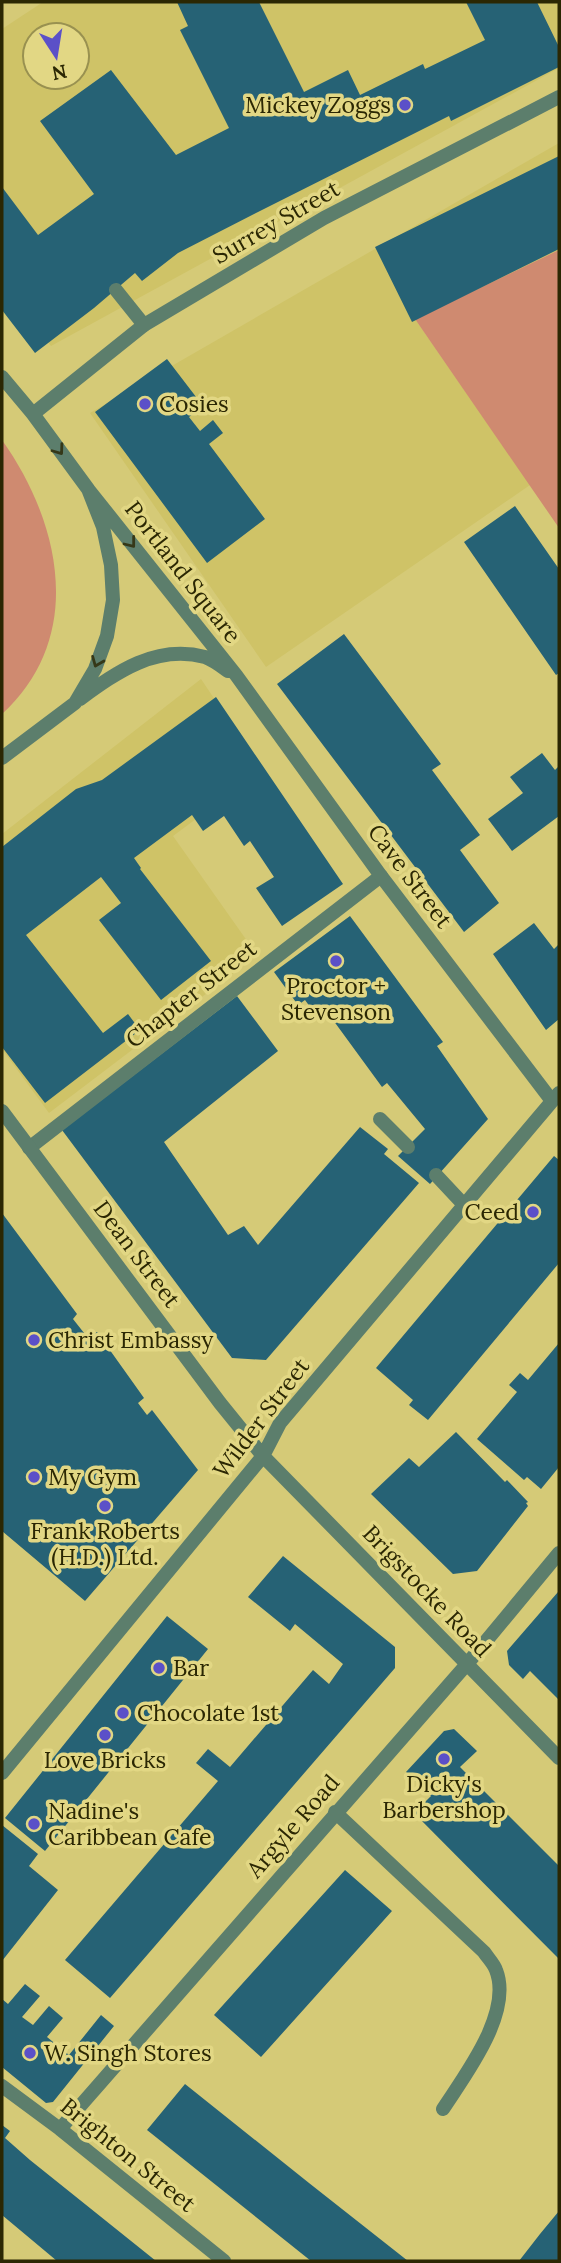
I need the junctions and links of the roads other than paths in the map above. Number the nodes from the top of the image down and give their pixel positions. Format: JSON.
{"nodes":[{"id":1,"x":559,"y":97,"type":"edge"},
{"id":2,"x":116,"y":290,"type":"dead end"},
{"id":3,"x":144,"y":325,"type":"junction"},
{"id":4,"x":2,"y":377,"type":"edge"},
{"id":5,"x":33,"y":414,"type":"junction"},
{"id":6,"x":88,"y":489,"type":"junction"},
{"id":7,"x":236,"y":675,"type":"junction"},
{"id":8,"x":75,"y":703,"type":"junction"},
{"id":9,"x":2,"y":758,"type":"edge"},
{"id":10,"x":381,"y":876,"type":"junction"},
{"id":11,"x":556,"y":1097,"type":"edge"},
{"id":12,"x":2,"y":1111,"type":"edge"},
{"id":13,"x":380,"y":1119,"type":"dead end"},
{"id":14,"x":408,"y":1147,"type":"dead end"},
{"id":15,"x":29,"y":1148,"type":"junction"},
{"id":16,"x":436,"y":1175,"type":"dead end"},
{"id":17,"x":465,"y":1206,"type":"junction"},
{"id":18,"x":263,"y":1456,"type":"junction"},
{"id":19,"x":559,"y":1553,"type":"edge"},
{"id":20,"x":467,"y":1664,"type":"junction"},
{"id":21,"x":559,"y":1758,"type":"edge"},
{"id":22,"x":2,"y":1773,"type":"edge"},
{"id":23,"x":335,"y":1812,"type":"junction"},
{"id":24,"x":2,"y":2086,"type":"edge"},
{"id":25,"x":443,"y":2109,"type":"dead end"},
{"id":26,"x":60,"y":2129,"type":"junction"},
{"id":27,"x":224,"y":2261,"type":"edge"}],
"edges":[{"from":1,"to":3,"type":"street","name":"Surrey Street"},
{"from":2,"to":3,"type":"street"},
{"from":3,"to":5,"type":"street","name":"Surrey Street"},
{"from":4,"to":5,"type":"street","name":"Portland Square"},
{"from":5,"to":6,"type":"street","name":"Portland Square","one_way":true},
{"from":6,"to":7,"type":"street","name":"Portland Square","one_way":true},
{"from":6,"to":8,"type":"street","name":"Portland Square","one_way":true},
{"from":7,"to":8,"type":"street","name":"Portland Square"},
{"from":7,"to":10,"type":"street","name":"Cave Street"},
{"from":8,"to":9,"type":"street","name":"Portland Square"},
{"from":10,"to":11,"type":"street","name":"Cave Street"},
{"from":10,"to":15,"type":"street","name":"Chapter Street"},
{"from":11,"to":17,"type":"street","name":"Wilder Street"},
{"from":12,"to":15,"type":"street","name":"Dean Street"},
{"from":13,"to":14,"type":"street"},
{"from":15,"to":18,"type":"street","name":"Dean Street"},
{"from":16,"to":17,"type":"street"},
{"from":17,"to":18,"type":"street","name":"Wilder Street"},
{"from":18,"to":20,"type":"street","name":"Brigstocke Road"},
{"from":18,"to":22,"type":"street","name":"Wilder Street"},
{"from":19,"to":20,"type":"street","name":"Argyle Road"},
{"from":20,"to":21,"type":"street","name":"Brigstocke Road"},
{"from":20,"to":23,"type":"street","name":"Argyle Road"},
{"from":23,"to":25,"type":"street"},
{"from":23,"to":26,"type":"street","name":"Argyle Road"},
{"from":24,"to":26,"type":"street","name":"Brighton Street"},
{"from":26,"to":27,"type":"street","name":"Brighton Street"}]}
